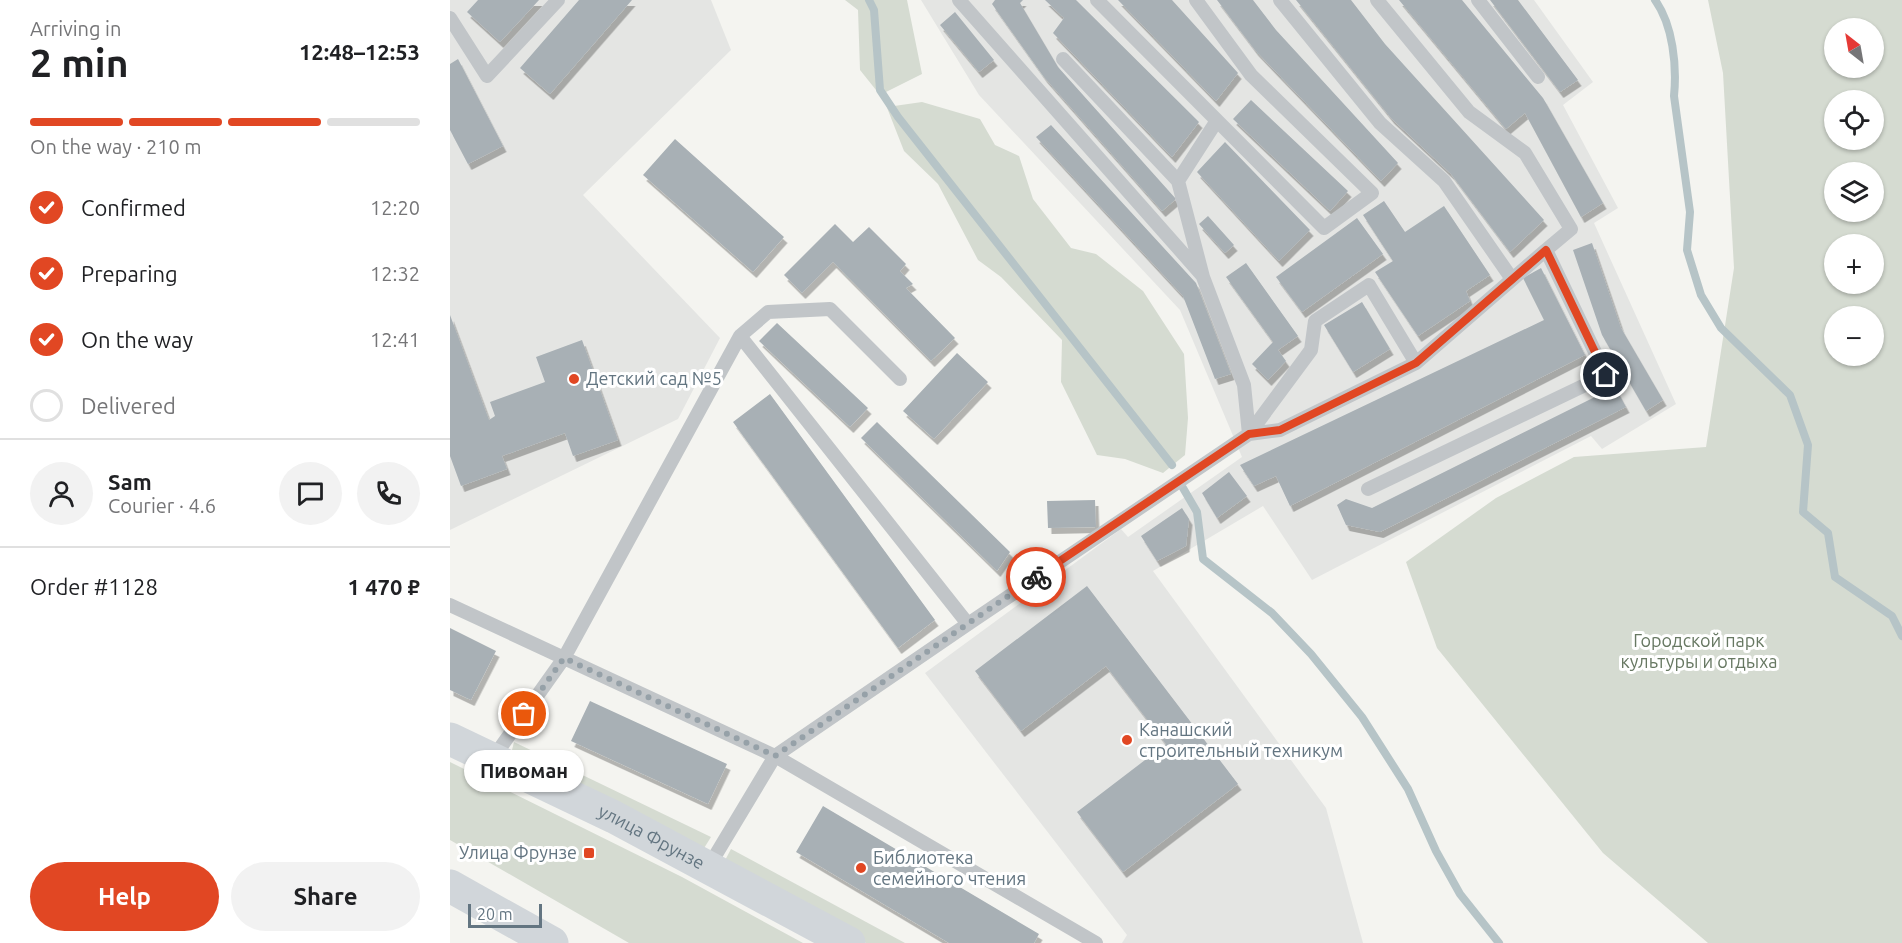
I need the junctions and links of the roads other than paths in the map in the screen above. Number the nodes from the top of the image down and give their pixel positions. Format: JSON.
{"nodes":[{"id":1,"x":558,"y":0,"type":"edge"},
{"id":2,"x":1097,"y":0,"type":"edge"},
{"id":3,"x":1196,"y":0,"type":"edge"},
{"id":4,"x":1280,"y":0,"type":"edge"},
{"id":5,"x":1377,"y":0,"type":"edge"},
{"id":6,"x":1478,"y":0,"type":"edge"},
{"id":7,"x":966,"y":3,"type":"edge"},
{"id":8,"x":450,"y":18,"type":"edge"},
{"id":9,"x":1063,"y":59,"type":"dead end"},
{"id":10,"x":1538,"y":77,"type":"dead end"},
{"id":11,"x":1216,"y":122,"type":"junction"},
{"id":12,"x":1178,"y":182,"type":"junction"},
{"id":13,"x":1546,"y":250,"type":"junction"},
{"id":14,"x":1203,"y":277,"type":"junction"},
{"id":15,"x":1512,"y":279,"type":"junction"},
{"id":16,"x":740,"y":336,"type":"junction"},
{"id":17,"x":1416,"y":363,"type":"junction"},
{"id":18,"x":900,"y":379,"type":"dead end"},
{"id":19,"x":1249,"y":434,"type":"junction"},
{"id":20,"x":1368,"y":489,"type":"dead end"},
{"id":21,"x":450,"y":605,"type":"edge"},
{"id":22,"x":968,"y":624,"type":"junction"},
{"id":23,"x":564,"y":658,"type":"junction"},
{"id":24,"x":450,"y":739,"type":"edge"},
{"id":25,"x":775,"y":756,"type":"junction"},
{"id":26,"x":493,"y":758,"type":"junction"},
{"id":27,"x":709,"y":866,"type":"junction"},
{"id":28,"x":450,"y":886,"type":"edge"},
{"id":29,"x":552,"y":943,"type":"edge"},
{"id":30,"x":849,"y":943,"type":"edge"},
{"id":31,"x":1096,"y":943,"type":"edge"}],
"edges":[{"from":1,"to":8,"type":"lane"},
{"from":2,"to":11,"type":"lane"},
{"from":3,"to":11,"type":"lane"},
{"from":4,"to":15,"type":"lane"},
{"from":5,"to":13,"type":"lane"},
{"from":6,"to":10,"type":"lane"},
{"from":7,"to":14,"type":"lane"},
{"from":9,"to":12,"type":"lane"},
{"from":11,"to":12,"type":"lane"},
{"from":12,"to":14,"type":"lane"},
{"from":13,"to":15,"type":"lane"},
{"from":13,"to":20,"type":"lane"},
{"from":14,"to":19,"type":"lane"},
{"from":15,"to":17,"type":"lane"},
{"from":16,"to":18,"type":"lane"},
{"from":16,"to":22,"type":"lane"},
{"from":16,"to":23,"type":"lane"},
{"from":17,"to":19,"type":"lane"},
{"from":17,"to":19,"type":"lane"},
{"from":19,"to":22,"type":"lane"},
{"from":21,"to":23,"type":"lane"},
{"from":22,"to":25,"type":"lane"},
{"from":23,"to":25,"type":"lane"},
{"from":23,"to":26,"type":"lane"},
{"from":24,"to":26,"type":"main road","name":"улица Фрунзе"},
{"from":25,"to":27,"type":"lane"},
{"from":25,"to":31,"type":"lane"},
{"from":26,"to":27,"type":"main road","name":"улица Фрунзе"},
{"from":27,"to":30,"type":"main road","name":"улица Фрунзе"},
{"from":28,"to":29,"type":"main road"}]}
